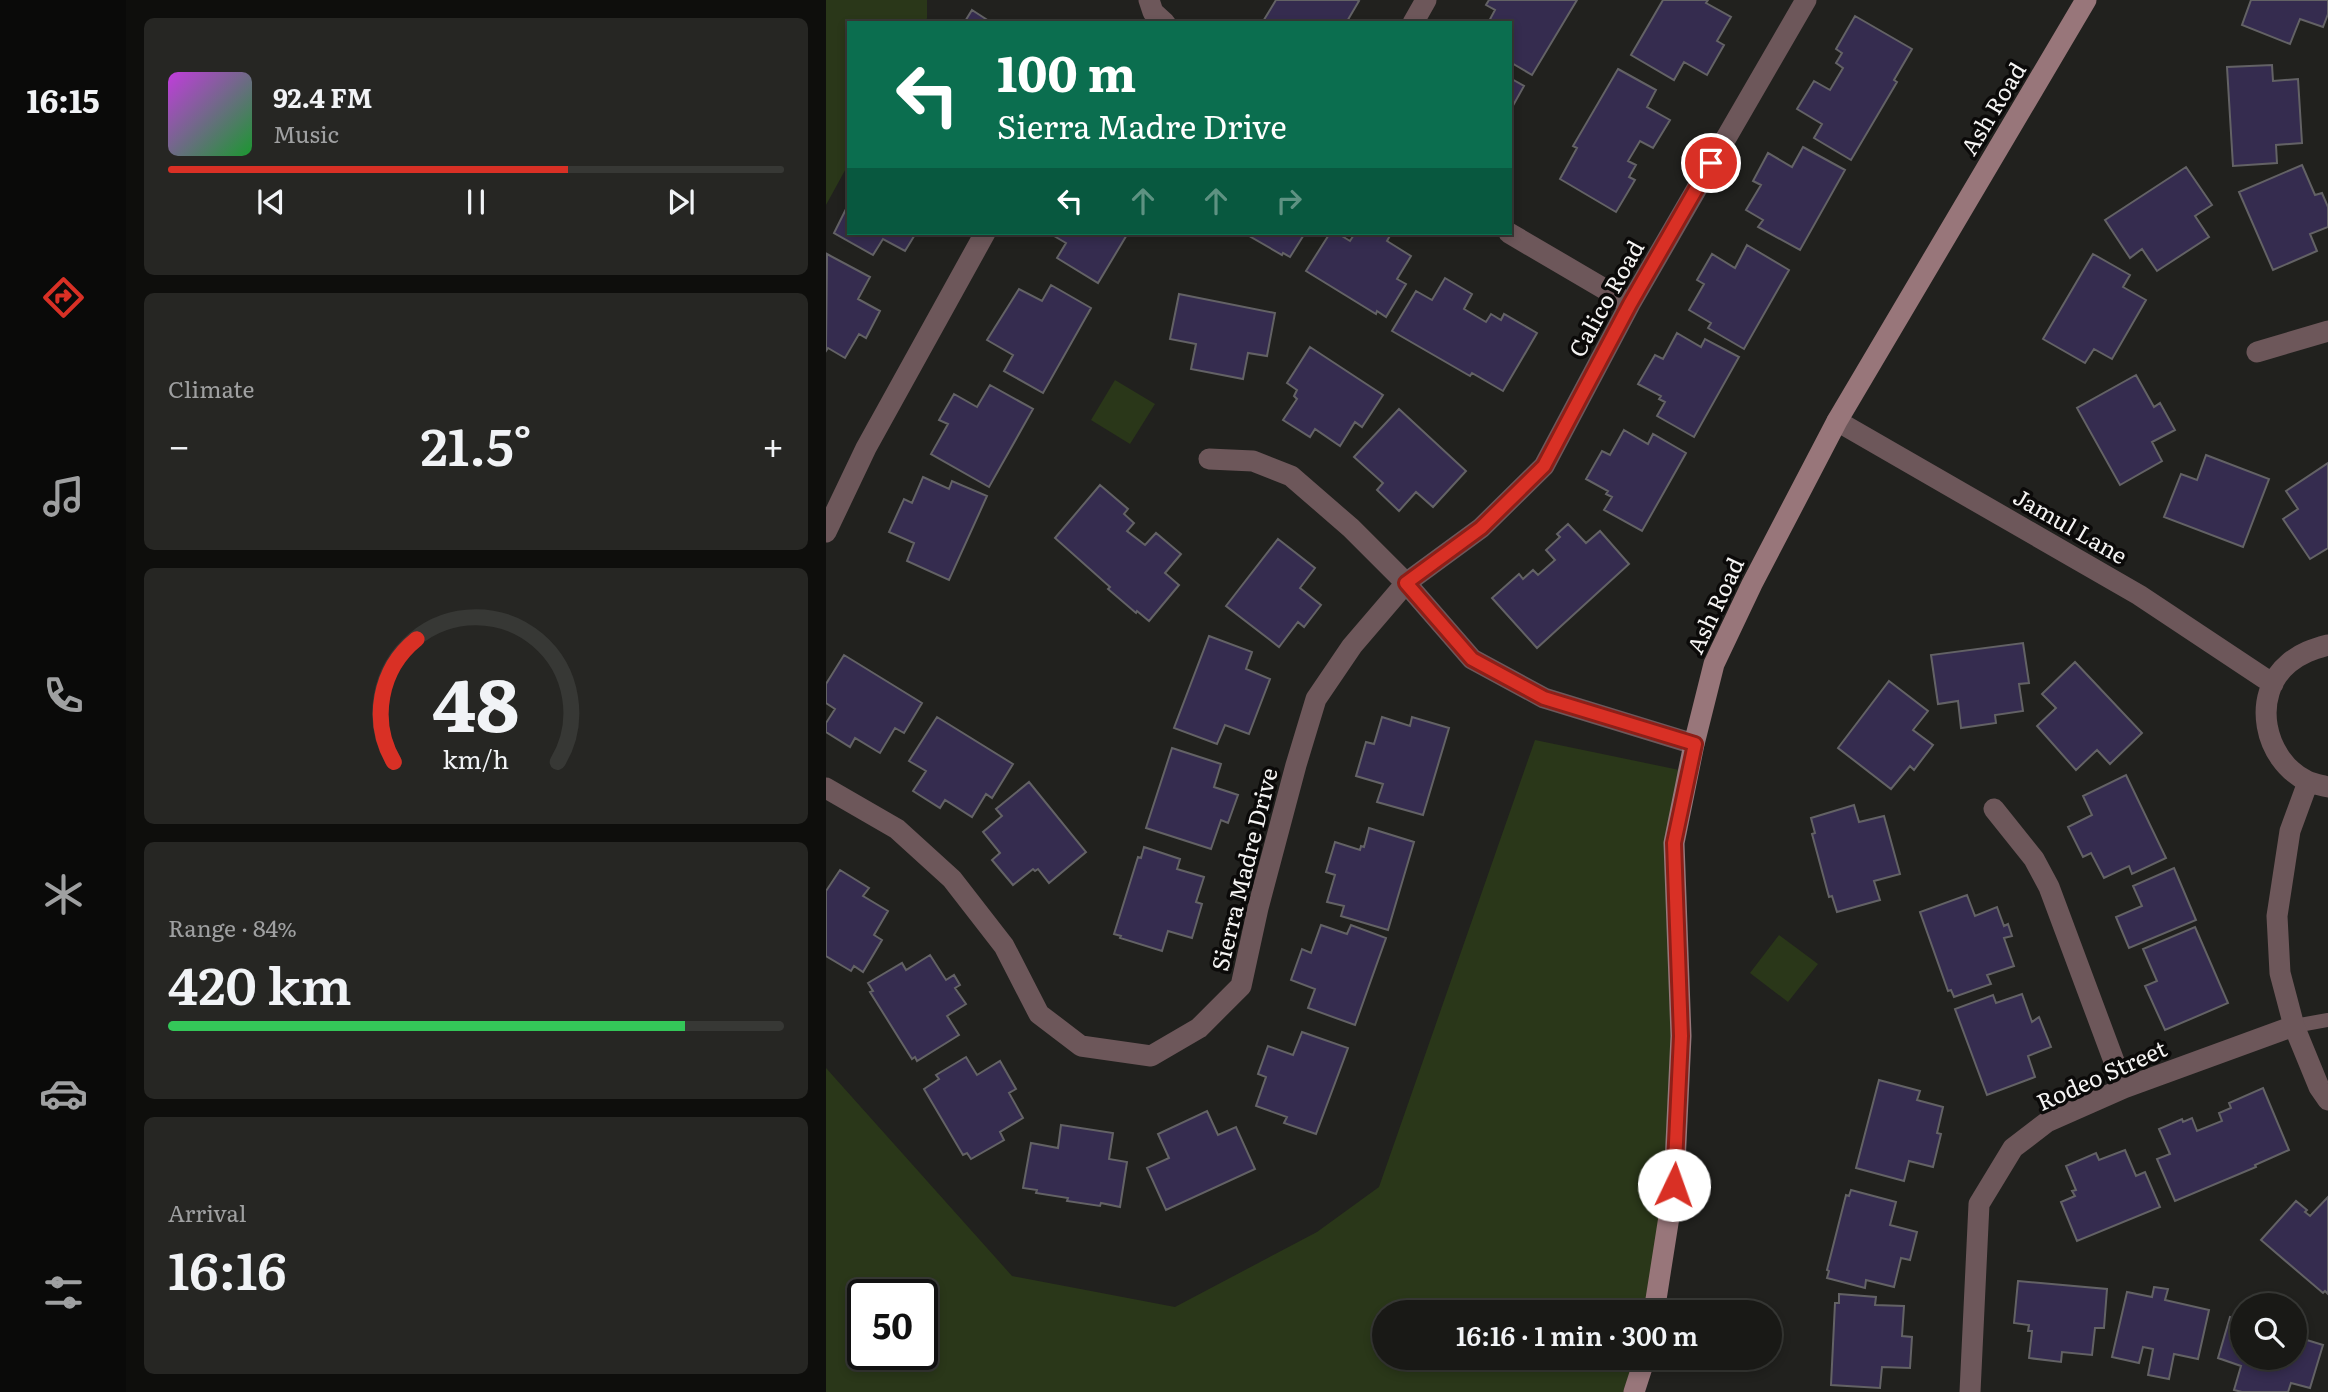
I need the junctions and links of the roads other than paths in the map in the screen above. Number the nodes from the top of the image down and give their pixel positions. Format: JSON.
{"nodes":[{"id":1,"x":1426,"y":0,"type":"edge"},
{"id":2,"x":1806,"y":0,"type":"edge"},
{"id":3,"x":2086,"y":0,"type":"edge"},
{"id":4,"x":1414,"y":21,"type":"edge"},
{"id":5,"x":984,"y":235,"type":"edge"},
{"id":6,"x":1512,"y":235,"type":"edge"},
{"id":7,"x":1630,"y":304,"type":"junction"},
{"id":8,"x":2328,"y":331,"type":"edge"},
{"id":9,"x":2258,"y":352,"type":"dead end"},
{"id":10,"x":1837,"y":421,"type":"junction"},
{"id":11,"x":1209,"y":459,"type":"dead end"},
{"id":12,"x":826,"y":531,"type":"edge"},
{"id":13,"x":1406,"y":583,"type":"junction"},
{"id":14,"x":2328,"y":645,"type":"edge"},
{"id":15,"x":2273,"y":684,"type":"junction"},
{"id":16,"x":1695,"y":744,"type":"junction"},
{"id":17,"x":2318,"y":785,"type":"edge"},
{"id":18,"x":826,"y":788,"type":"edge"},
{"id":19,"x":1994,"y":809,"type":"dead end"},
{"id":20,"x":2328,"y":1020,"type":"edge"},
{"id":21,"x":2294,"y":1027,"type":"junction"},
{"id":22,"x":2124,"y":1087,"type":"junction"},
{"id":23,"x":2328,"y":1100,"type":"edge"},
{"id":24,"x":1656,"y":1300,"type":"edge"},
{"id":25,"x":1641,"y":1370,"type":"edge"},
{"id":26,"x":1634,"y":1392,"type":"edge"},
{"id":27,"x":1969,"y":1392,"type":"edge"}],
"edges":[{"from":1,"to":4,"type":"street"},
{"from":2,"to":7,"type":"street","name":"Calico Road"},
{"from":3,"to":10,"type":"main road","name":"Ash Road"},
{"from":5,"to":12,"type":"street"},
{"from":6,"to":7,"type":"street"},
{"from":7,"to":13,"type":"street","name":"Calico Road"},
{"from":8,"to":9,"type":"street"},
{"from":10,"to":15,"type":"street","name":"Jamul Lane"},
{"from":10,"to":16,"type":"main road","name":"Ash Road"},
{"from":11,"to":13,"type":"street"},
{"from":13,"to":16,"type":"street"},
{"from":13,"to":18,"type":"street","name":"Sierra Madre Drive"},
{"from":14,"to":15,"type":"street"},
{"from":15,"to":17,"type":"street"},
{"from":16,"to":24,"type":"main road","name":"Ash Road"},
{"from":17,"to":21,"type":"street"},
{"from":19,"to":22,"type":"street"},
{"from":20,"to":21,"type":"lane"},
{"from":21,"to":22,"type":"street","name":"Rodeo Street"},
{"from":21,"to":23,"type":"street"},
{"from":22,"to":27,"type":"street","name":"Rodeo Street"},
{"from":25,"to":26,"type":"main road"}]}
